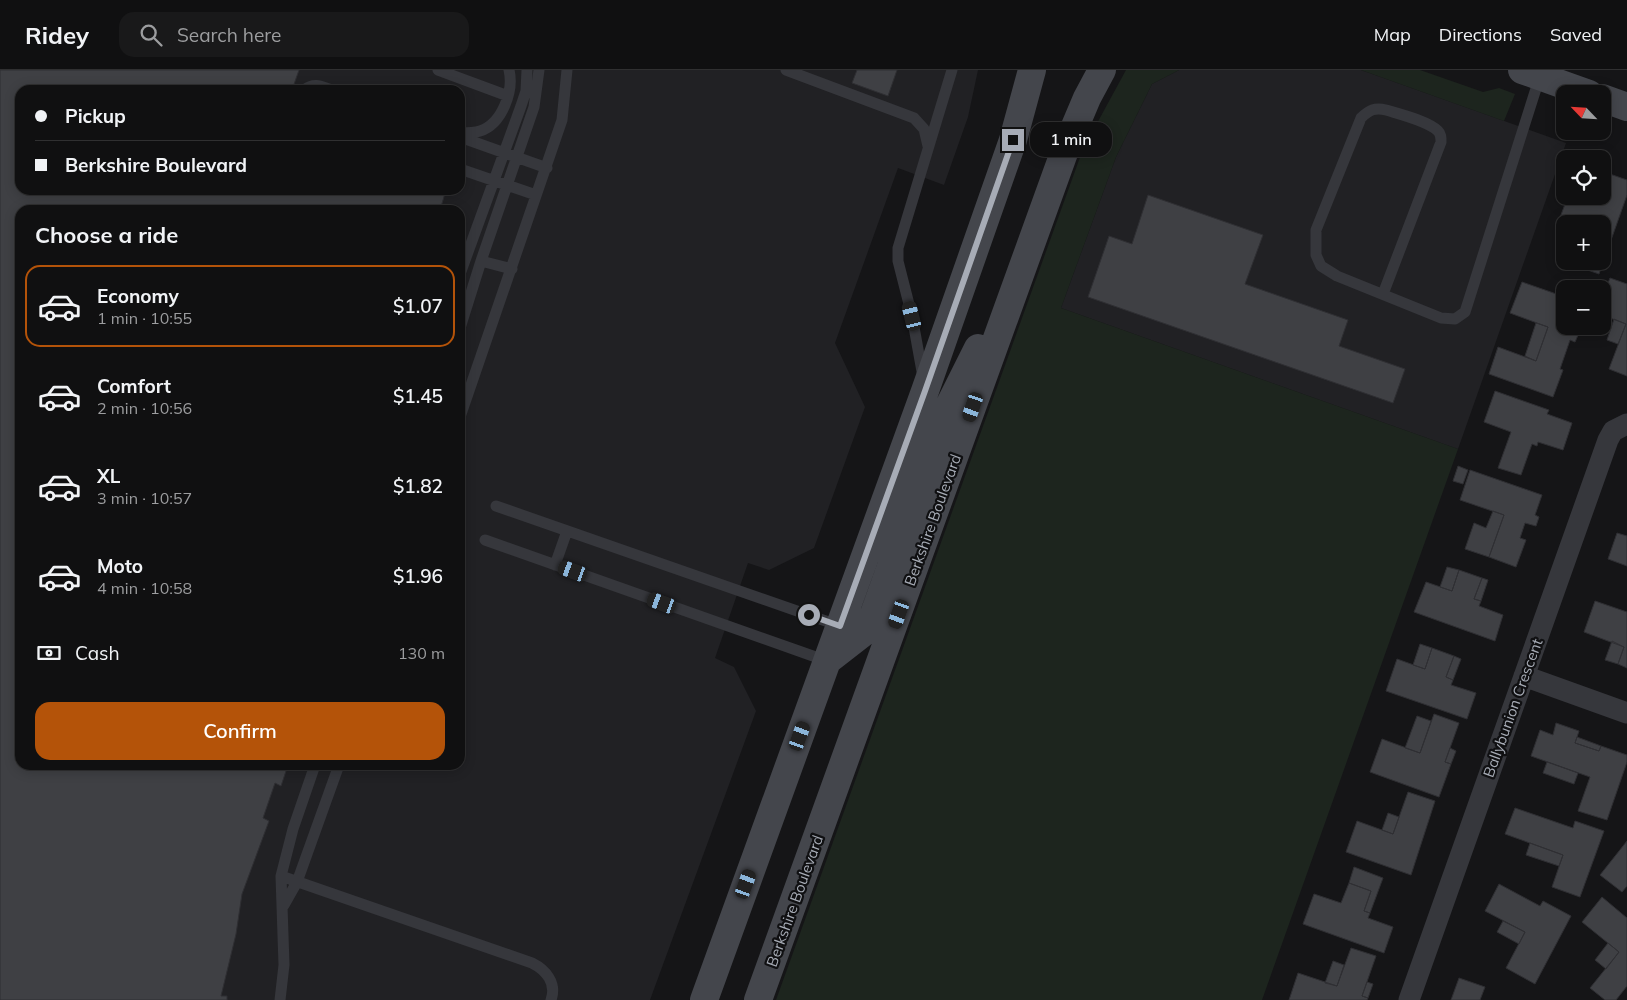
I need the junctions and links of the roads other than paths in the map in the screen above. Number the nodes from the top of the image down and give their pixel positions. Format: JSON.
{"nodes":[{"id":1,"x":438,"y":70,"type":"edge"},
{"id":2,"x":509,"y":70,"type":"edge"},
{"id":3,"x":527,"y":70,"type":"edge"},
{"id":4,"x":539,"y":70,"type":"edge"},
{"id":5,"x":567,"y":70,"type":"edge"},
{"id":6,"x":786,"y":70,"type":"edge"},
{"id":7,"x":952,"y":70,"type":"edge"},
{"id":8,"x":1032,"y":70,"type":"edge"},
{"id":9,"x":1102,"y":70,"type":"edge"},
{"id":10,"x":1531,"y":73,"type":"edge"},
{"id":11,"x":1564,"y":85,"type":"edge"},
{"id":12,"x":508,"y":96,"type":"junction"},
{"id":13,"x":1611,"y":101,"type":"edge"},
{"id":14,"x":1627,"y":107,"type":"edge"},
{"id":15,"x":465,"y":134,"type":"edge"},
{"id":16,"x":465,"y":137,"type":"edge"},
{"id":17,"x":928,"y":150,"type":"junction"},
{"id":18,"x":504,"y":153,"type":"junction"},
{"id":19,"x":516,"y":157,"type":"junction"},
{"id":20,"x":547,"y":168,"type":"junction"},
{"id":21,"x":465,"y":171,"type":"edge"},
{"id":22,"x":494,"y":180,"type":"junction"},
{"id":23,"x":507,"y":185,"type":"junction"},
{"id":24,"x":536,"y":195,"type":"junction"},
{"id":25,"x":465,"y":260,"type":"edge"},
{"id":26,"x":481,"y":261,"type":"junction"},
{"id":27,"x":512,"y":269,"type":"junction"},
{"id":28,"x":1383,"y":294,"type":"junction"},
{"id":29,"x":1013,"y":295,"type":"junction"},
{"id":30,"x":465,"y":312,"type":"edge"},
{"id":31,"x":925,"y":391,"type":"junction"},
{"id":32,"x":465,"y":403,"type":"edge"},
{"id":33,"x":1627,"y":424,"type":"edge"},
{"id":34,"x":496,"y":506,"type":"dead end"},
{"id":35,"x":567,"y":530,"type":"junction"},
{"id":36,"x":485,"y":540,"type":"dead end"},
{"id":37,"x":555,"y":565,"type":"junction"},
{"id":38,"x":840,"y":626,"type":"junction"},
{"id":39,"x":827,"y":661,"type":"junction"},
{"id":40,"x":1524,"y":676,"type":"junction"},
{"id":41,"x":1627,"y":713,"type":"edge"},
{"id":42,"x":312,"y":770,"type":"edge"},
{"id":43,"x":336,"y":770,"type":"edge"},
{"id":44,"x":281,"y":876,"type":"junction"},
{"id":45,"x":297,"y":882,"type":"junction"},
{"id":46,"x":284,"y":905,"type":"junction"},
{"id":47,"x":280,"y":1000,"type":"edge"},
{"id":48,"x":551,"y":1000,"type":"edge"},
{"id":49,"x":704,"y":1000,"type":"edge"},
{"id":50,"x":758,"y":1000,"type":"edge"},
{"id":51,"x":1409,"y":1000,"type":"edge"}],
"edges":[{"from":1,"to":12,"type":"lane"},
{"from":2,"to":12,"type":"lane"},
{"from":3,"to":18,"type":"lane"},
{"from":4,"to":19,"type":"lane"},
{"from":5,"to":20,"type":"lane"},
{"from":6,"to":17,"type":"lane"},
{"from":7,"to":17,"type":"lane"},
{"from":8,"to":31,"type":"street"},
{"from":9,"to":29,"type":"street","name":"Berkshire Boulevard"},
{"from":10,"to":11,"type":"street"},
{"from":10,"to":28,"type":"lane"},
{"from":12,"to":15,"type":"lane"},
{"from":13,"to":14,"type":"street"},
{"from":16,"to":18,"type":"lane"},
{"from":17,"to":31,"type":"lane"},
{"from":18,"to":19,"type":"lane"},
{"from":18,"to":22,"type":"lane"},
{"from":19,"to":20,"type":"lane"},
{"from":19,"to":23,"type":"lane"},
{"from":20,"to":24,"type":"lane"},
{"from":21,"to":22,"type":"lane"},
{"from":22,"to":23,"type":"lane"},
{"from":22,"to":25,"type":"lane"},
{"from":23,"to":24,"type":"lane"},
{"from":23,"to":26,"type":"lane"},
{"from":24,"to":27,"type":"lane"},
{"from":26,"to":27,"type":"lane"},
{"from":26,"to":30,"type":"lane"},
{"from":27,"to":32,"type":"lane"},
{"from":28,"to":28,"type":"lane"},
{"from":29,"to":39,"type":"street"},
{"from":29,"to":50,"type":"street","name":"Berkshire Boulevard"},
{"from":31,"to":38,"type":"street"},
{"from":33,"to":40,"type":"street","name":"Ballybunion Crescent"},
{"from":34,"to":35,"type":"lane"},
{"from":35,"to":37,"type":"lane"},
{"from":35,"to":38,"type":"lane"},
{"from":36,"to":37,"type":"lane"},
{"from":37,"to":39,"type":"lane"},
{"from":38,"to":39,"type":"street"},
{"from":39,"to":49,"type":"street"},
{"from":40,"to":41,"type":"street"},
{"from":40,"to":51,"type":"street","name":"Ballybunion Crescent"},
{"from":42,"to":44,"type":"lane"},
{"from":43,"to":45,"type":"lane"},
{"from":44,"to":45,"type":"lane"},
{"from":44,"to":46,"type":"lane"},
{"from":45,"to":46,"type":"lane"},
{"from":45,"to":48,"type":"lane"},
{"from":46,"to":47,"type":"lane"}]}
